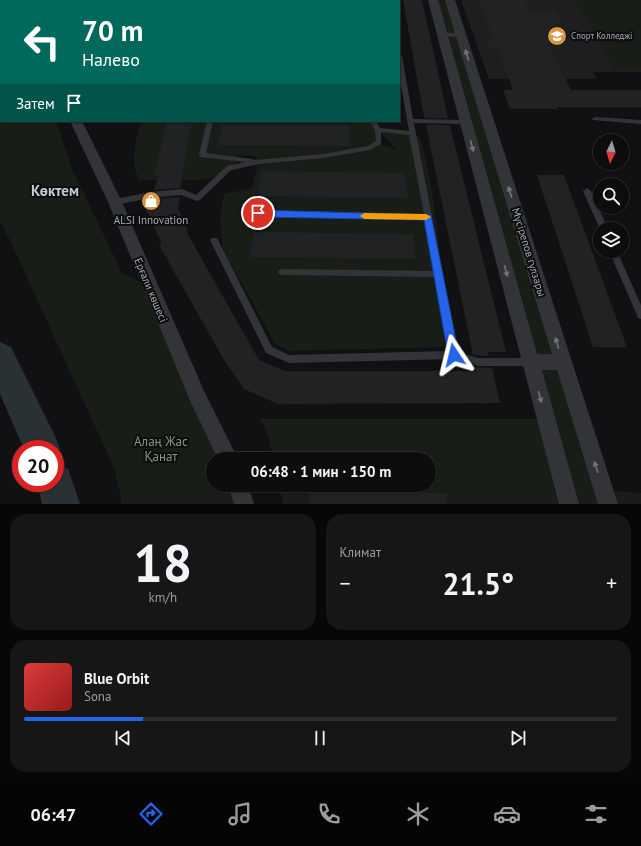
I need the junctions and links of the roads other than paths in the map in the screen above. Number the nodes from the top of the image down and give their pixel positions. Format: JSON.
{"nodes":[{"id":1,"x":433,"y":0,"type":"edge"},
{"id":2,"x":450,"y":0,"type":"edge"},
{"id":3,"x":442,"y":35,"type":"junction"},
{"id":4,"x":461,"y":35,"type":"junction"},
{"id":5,"x":400,"y":62,"type":"edge"},
{"id":6,"x":455,"y":84,"type":"junction"},
{"id":7,"x":476,"y":84,"type":"junction"},
{"id":8,"x":595,"y":120,"type":"dead end"},
{"id":9,"x":410,"y":121,"type":"junction"},
{"id":10,"x":76,"y":122,"type":"edge"},
{"id":11,"x":210,"y":122,"type":"edge"},
{"id":12,"x":374,"y":122,"type":"edge"},
{"id":13,"x":465,"y":122,"type":"junction"},
{"id":14,"x":488,"y":122,"type":"junction"},
{"id":15,"x":641,"y":122,"type":"edge"},
{"id":16,"x":378,"y":130,"type":"junction"},
{"id":17,"x":412,"y":132,"type":"junction"},
{"id":18,"x":259,"y":162,"type":"junction"},
{"id":19,"x":588,"y":191,"type":"dead end"},
{"id":20,"x":115,"y":202,"type":"junction"},
{"id":21,"x":258,"y":213,"type":"dead end"},
{"id":22,"x":428,"y":217,"type":"junction"},
{"id":23,"x":601,"y":222,"type":"edge"},
{"id":24,"x":214,"y":240,"type":"dead end"},
{"id":25,"x":617,"y":258,"type":"edge"},
{"id":26,"x":282,"y":272,"type":"dead end"},
{"id":27,"x":439,"y":274,"type":"junction"},
{"id":28,"x":641,"y":315,"type":"edge"},
{"id":29,"x":454,"y":355,"type":"junction"},
{"id":30,"x":531,"y":362,"type":"junction"},
{"id":31,"x":564,"y":362,"type":"junction"},
{"id":32,"x":224,"y":452,"type":"edge"},
{"id":33,"x":240,"y":492,"type":"edge"},
{"id":34,"x":244,"y":504,"type":"edge"},
{"id":35,"x":569,"y":504,"type":"edge"},
{"id":36,"x":608,"y":504,"type":"edge"}],
"edges":[{"from":1,"to":3,"type":"street"},
{"from":2,"to":4,"type":"street","name":"Мүсірепов гүлзары"},
{"from":3,"to":4,"type":"lane"},
{"from":3,"to":6,"type":"street"},
{"from":7,"to":4,"type":"street","name":"Мүсірепов гүлзары","one_way":true},
{"from":5,"to":9,"type":"lane"},
{"from":6,"to":7,"type":"street"},
{"from":6,"to":13,"type":"street"},
{"from":7,"to":14,"type":"street","name":"Мүсірепов гүлзары"},
{"from":8,"to":15,"type":"lane"},
{"from":9,"to":13,"type":"lane"},
{"from":9,"to":17,"type":"lane"},
{"from":10,"to":20,"type":"street","name":"Ерғали көшесі"},
{"from":11,"to":18,"type":"lane"},
{"from":12,"to":16,"type":"lane"},
{"from":13,"to":14,"type":"street"},
{"from":13,"to":30,"type":"street","one_way":true},
{"from":31,"to":14,"type":"street","name":"Мүсірепов гүлзары","one_way":true},
{"from":16,"to":17,"type":"lane"},
{"from":16,"to":18,"type":"lane"},
{"from":17,"to":22,"type":"lane"},
{"from":18,"to":20,"type":"lane"},
{"from":19,"to":23,"type":"lane"},
{"from":20,"to":32,"type":"street","name":"Ерғали көшесі"},
{"from":21,"to":22,"type":"lane"},
{"from":22,"to":27,"type":"lane"},
{"from":24,"to":29,"type":"lane"},
{"from":25,"to":28,"type":"lane"},
{"from":26,"to":27,"type":"lane"},
{"from":27,"to":29,"type":"lane"},
{"from":29,"to":30,"type":"lane"},
{"from":30,"to":31,"type":"street"},
{"from":30,"to":35,"type":"street","one_way":true},
{"from":36,"to":31,"type":"street","name":"Мүсірепов гүлзары","one_way":true},
{"from":33,"to":34,"type":"street"}]}
